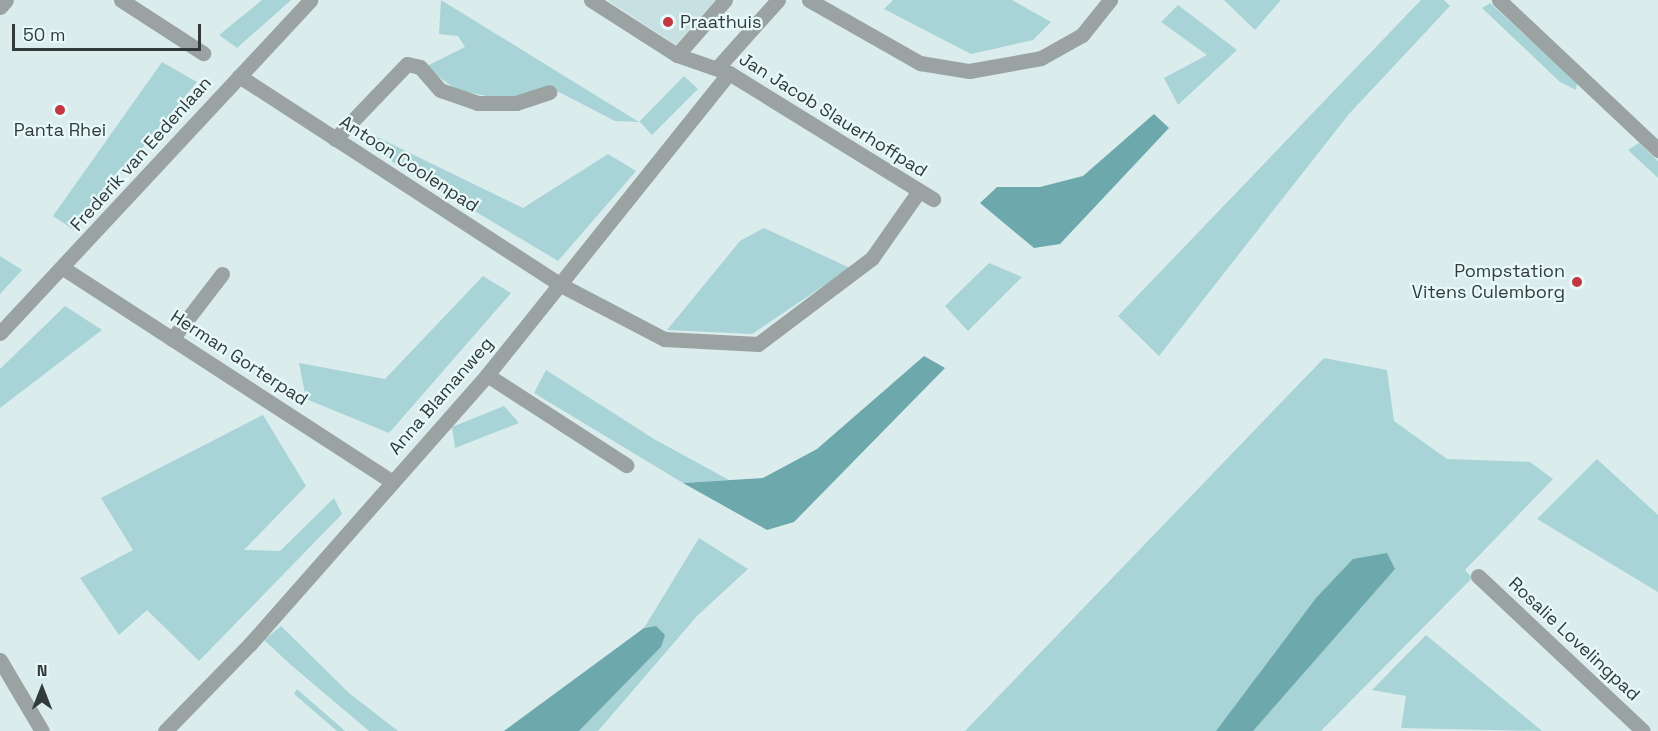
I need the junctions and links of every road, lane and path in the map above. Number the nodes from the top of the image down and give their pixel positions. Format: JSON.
{"nodes":[{"id":1,"x":6,"y":0,"type":"edge"},
{"id":2,"x":121,"y":0,"type":"edge"},
{"id":3,"x":310,"y":0,"type":"edge"},
{"id":4,"x":591,"y":0,"type":"edge"},
{"id":5,"x":725,"y":0,"type":"edge"},
{"id":6,"x":778,"y":0,"type":"edge"},
{"id":7,"x":809,"y":0,"type":"edge"},
{"id":8,"x":1110,"y":0,"type":"edge"},
{"id":9,"x":1499,"y":0,"type":"edge"},
{"id":10,"x":0,"y":7,"type":"edge"},
{"id":11,"x":203,"y":52,"type":"dead end"},
{"id":12,"x":676,"y":55,"type":"junction"},
{"id":13,"x":723,"y":70,"type":"junction"},
{"id":14,"x":239,"y":76,"type":"junction"},
{"id":15,"x":549,"y":93,"type":"dead end"},
{"id":16,"x":334,"y":139,"type":"junction"},
{"id":17,"x":1658,"y":150,"type":"edge"},
{"id":18,"x":926,"y":195,"type":"joint"},
{"id":19,"x":63,"y":268,"type":"junction"},
{"id":20,"x":222,"y":274,"type":"dead end"},
{"id":21,"x":559,"y":284,"type":"junction"},
{"id":22,"x":0,"y":333,"type":"edge"},
{"id":23,"x":172,"y":339,"type":"junction"},
{"id":24,"x":487,"y":375,"type":"junction"},
{"id":25,"x":626,"y":465,"type":"dead end"},
{"id":26,"x":393,"y":482,"type":"junction"},
{"id":27,"x":1478,"y":576,"type":"dead end"},
{"id":28,"x":0,"y":660,"type":"edge"},
{"id":29,"x":42,"y":731,"type":"edge"},
{"id":30,"x":165,"y":731,"type":"edge"},
{"id":31,"x":1643,"y":731,"type":"edge"}],
"edges":[{"from":1,"to":10,"type":"street"},
{"from":2,"to":11,"type":"street"},
{"from":3,"to":14,"type":"street","name":"Frederik van Eedenlaan"},
{"from":4,"to":12,"type":"street","name":"Jan Jacob Slauerhoffpad"},
{"from":5,"to":12,"type":"street"},
{"from":6,"to":13,"type":"street","name":"Anna Blamanweg"},
{"from":7,"to":8,"type":"street"},
{"from":9,"to":17,"type":"street"},
{"from":12,"to":13,"type":"street","name":"Jan Jacob Slauerhoffpad"},
{"from":13,"to":18,"type":"street","name":"Jan Jacob Slauerhoffpad"},
{"from":13,"to":21,"type":"street","name":"Anna Blamanweg"},
{"from":14,"to":16,"type":"street","name":"Antoon Coolenpad"},
{"from":14,"to":19,"type":"street","name":"Frederik van Eedenlaan"},
{"from":15,"to":16,"type":"street"},
{"from":16,"to":21,"type":"street","name":"Antoon Coolenpad"},
{"from":18,"to":21,"type":"street","name":"Antoon Coolenpad"},
{"from":19,"to":22,"type":"street","name":"Frederik van Eedenlaan"},
{"from":19,"to":23,"type":"street","name":"Herman Gorterpad"},
{"from":20,"to":23,"type":"street"},
{"from":21,"to":24,"type":"street","name":"Anna Blamanweg"},
{"from":23,"to":26,"type":"street","name":"Herman Gorterpad"},
{"from":24,"to":25,"type":"street"},
{"from":24,"to":26,"type":"street","name":"Anna Blamanweg"},
{"from":26,"to":30,"type":"street","name":"Anna Blamanweg"},
{"from":27,"to":31,"type":"street","name":"Rosalie Lovelingpad"},
{"from":28,"to":29,"type":"street"}]}
